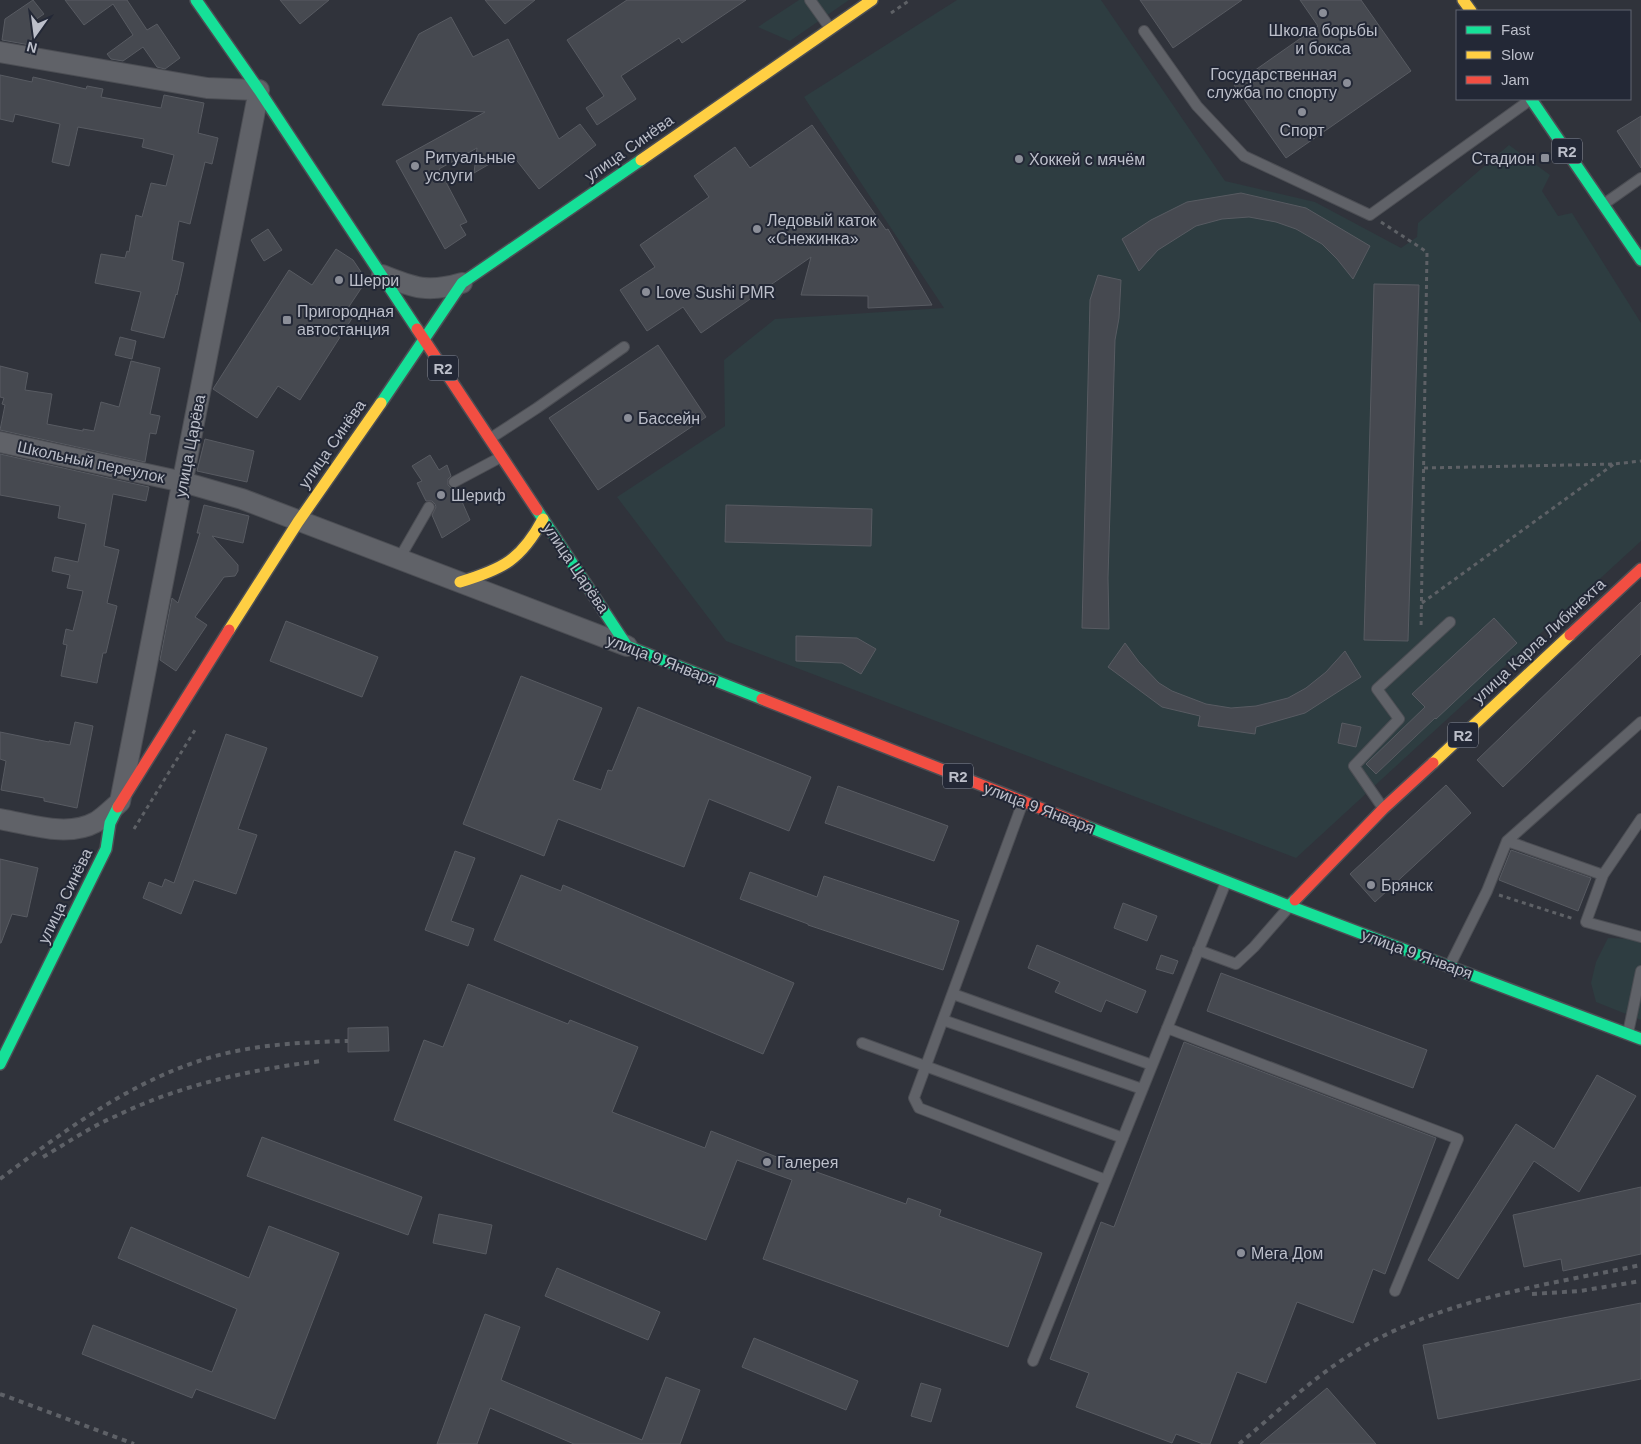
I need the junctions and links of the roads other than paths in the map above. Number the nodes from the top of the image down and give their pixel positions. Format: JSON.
{"nodes":[{"id":1,"x":196,"y":0,"type":"edge"},
{"id":2,"x":810,"y":0,"type":"edge"},
{"id":3,"x":872,"y":0,"type":"edge"},
{"id":4,"x":831,"y":29,"type":"junction"},
{"id":5,"x":1144,"y":32,"type":"dead end"},
{"id":6,"x":0,"y":52,"type":"edge"},
{"id":7,"x":259,"y":90,"type":"junction"},
{"id":8,"x":1530,"y":100,"type":"edge"},
{"id":9,"x":1532,"y":100,"type":"edge"},
{"id":10,"x":1641,"y":178,"type":"edge"},
{"id":11,"x":1603,"y":204,"type":"junction"},
{"id":12,"x":1641,"y":260,"type":"edge"},
{"id":13,"x":382,"y":274,"type":"junction"},
{"id":14,"x":462,"y":283,"type":"junction"},
{"id":15,"x":425,"y":340,"type":"junction"},
{"id":16,"x":624,"y":347,"type":"dead end"},
{"id":17,"x":490,"y":438,"type":"junction"},
{"id":18,"x":0,"y":442,"type":"edge"},
{"id":19,"x":502,"y":456,"type":"junction"},
{"id":20,"x":183,"y":482,"type":"junction"},
{"id":21,"x":454,"y":482,"type":"dead end"},
{"id":22,"x":429,"y":507,"type":"dead end"},
{"id":23,"x":543,"y":519,"type":"junction"},
{"id":24,"x":298,"y":522,"type":"junction"},
{"id":25,"x":399,"y":558,"type":"junction"},
{"id":26,"x":1641,"y":569,"type":"edge"},
{"id":27,"x":460,"y":582,"type":"junction"},
{"id":28,"x":1450,"y":622,"type":"dead end"},
{"id":29,"x":627,"y":646,"type":"junction"},
{"id":30,"x":1641,"y":722,"type":"edge"},
{"id":31,"x":120,"y":802,"type":"junction"},
{"id":32,"x":1023,"y":802,"type":"junction"},
{"id":33,"x":1384,"y":808,"type":"junction"},
{"id":34,"x":0,"y":819,"type":"edge"},
{"id":35,"x":1641,"y":819,"type":"edge"},
{"id":36,"x":1507,"y":841,"type":"junction"},
{"id":37,"x":1603,"y":875,"type":"junction"},
{"id":38,"x":1227,"y":882,"type":"junction"},
{"id":39,"x":1289,"y":906,"type":"junction"},
{"id":40,"x":1641,"y":937,"type":"edge"},
{"id":41,"x":1198,"y":950,"type":"junction"},
{"id":42,"x":1450,"y":967,"type":"junction"},
{"id":43,"x":1641,"y":970,"type":"edge"},
{"id":44,"x":953,"y":994,"type":"junction"},
{"id":45,"x":943,"y":1020,"type":"junction"},
{"id":46,"x":1167,"y":1028,"type":"junction"},
{"id":47,"x":1628,"y":1034,"type":"junction"},
{"id":48,"x":1641,"y":1039,"type":"edge"},
{"id":49,"x":862,"y":1043,"type":"dead end"},
{"id":50,"x":0,"y":1064,"type":"edge"},
{"id":51,"x":926,"y":1065,"type":"junction"},
{"id":52,"x":1152,"y":1065,"type":"junction"},
{"id":53,"x":1142,"y":1090,"type":"junction"},
{"id":54,"x":1122,"y":1138,"type":"junction"},
{"id":55,"x":1106,"y":1180,"type":"junction"},
{"id":56,"x":1395,"y":1291,"type":"dead end"},
{"id":57,"x":1033,"y":1361,"type":"dead end"}],
"edges":[{"from":1,"to":7,"type":"main road","name":"улица Царёва","number":"R2"},
{"from":2,"to":4,"type":"lane"},
{"from":3,"to":4,"type":"main road","name":"улица Синёва"},
{"from":4,"to":14,"type":"main road","name":"улица Синёва"},
{"from":5,"to":8,"type":"lane"},
{"from":6,"to":7,"type":"street"},
{"from":7,"to":13,"type":"main road","name":"улица Царёва","number":"R2"},
{"from":7,"to":20,"type":"street","name":"улица Царёва"},
{"from":9,"to":11,"type":"main road","number":"R2"},
{"from":10,"to":11,"type":"lane"},
{"from":11,"to":12,"type":"main road","number":"R2"},
{"from":13,"to":14,"type":"street"},
{"from":13,"to":15,"type":"main road","name":"улица Царёва","number":"R2"},
{"from":14,"to":15,"type":"main road","name":"улица Синёва"},
{"from":15,"to":17,"type":"main road","name":"улица Царёва","number":"R2"},
{"from":15,"to":24,"type":"main road","name":"улица Синёва"},
{"from":16,"to":17,"type":"lane"},
{"from":17,"to":19,"type":"main road","name":"улица Царёва","number":"R2"},
{"from":18,"to":20,"type":"street","name":"Школьный переулок"},
{"from":19,"to":21,"type":"lane"},
{"from":19,"to":23,"type":"main road","name":"улица Царёва","number":"R2"},
{"from":20,"to":24,"type":"street","name":"Школьный переулок"},
{"from":20,"to":31,"type":"street","name":"улица Царёва"},
{"from":22,"to":25,"type":"lane"},
{"from":23,"to":27,"type":"main road"},
{"from":23,"to":29,"type":"main road","name":"улица Царёва","number":"R2"},
{"from":24,"to":25,"type":"street","name":"улица 9 Января"},
{"from":24,"to":31,"type":"main road","name":"улица Синёва"},
{"from":25,"to":27,"type":"street","name":"улица 9 Января"},
{"from":26,"to":33,"type":"main road","name":"улица Карла Либкнехта","number":"R2"},
{"from":27,"to":29,"type":"street","name":"улица 9 Января"},
{"from":28,"to":33,"type":"lane"},
{"from":29,"to":32,"type":"main road","name":"улица 9 Января","number":"R2"},
{"from":30,"to":36,"type":"lane"},
{"from":31,"to":34,"type":"street"},
{"from":31,"to":50,"type":"main road","name":"улица Синёва"},
{"from":32,"to":38,"type":"main road","name":"улица 9 Января","number":"R2"},
{"from":32,"to":44,"type":"lane"},
{"from":33,"to":39,"type":"main road","name":"улица Карла Либкнехта","number":"R2"},
{"from":35,"to":37,"type":"lane"},
{"from":36,"to":37,"type":"lane"},
{"from":36,"to":42,"type":"lane"},
{"from":37,"to":40,"type":"lane"},
{"from":38,"to":39,"type":"main road","name":"улица 9 Января","number":"R2"},
{"from":38,"to":41,"type":"lane"},
{"from":39,"to":41,"type":"lane"},
{"from":39,"to":42,"type":"main road","name":"улица 9 Января"},
{"from":41,"to":46,"type":"lane"},
{"from":42,"to":47,"type":"main road","name":"улица 9 Января"},
{"from":43,"to":47,"type":"lane"},
{"from":44,"to":45,"type":"lane"},
{"from":44,"to":52,"type":"lane"},
{"from":45,"to":51,"type":"lane"},
{"from":45,"to":53,"type":"lane"},
{"from":46,"to":52,"type":"lane"},
{"from":46,"to":56,"type":"lane"},
{"from":47,"to":48,"type":"main road","name":"улица 9 Января"},
{"from":49,"to":51,"type":"lane"},
{"from":51,"to":54,"type":"lane"},
{"from":51,"to":55,"type":"lane"},
{"from":52,"to":53,"type":"lane"},
{"from":53,"to":54,"type":"lane"},
{"from":54,"to":55,"type":"lane"},
{"from":55,"to":57,"type":"lane"}]}
